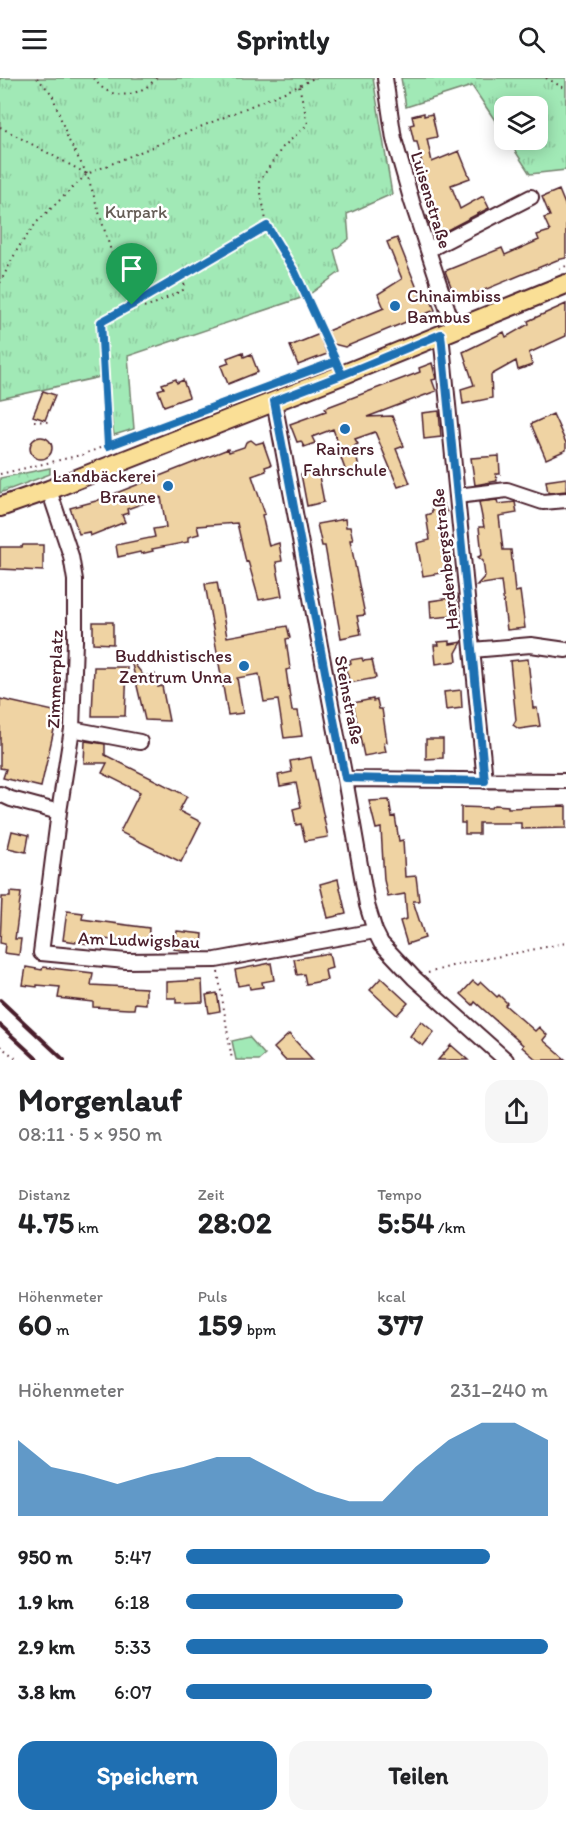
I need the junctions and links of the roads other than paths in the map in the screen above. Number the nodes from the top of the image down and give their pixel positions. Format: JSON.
{"nodes":[{"id":1,"x":385,"y":78,"type":"edge"},
{"id":2,"x":531,"y":197,"type":"dead end"},
{"id":3,"x":428,"y":250,"type":"junction"},
{"id":4,"x":566,"y":284,"type":"edge"},
{"id":5,"x":447,"y":332,"type":"junction"},
{"id":6,"x":274,"y":401,"type":"junction"},
{"id":7,"x":49,"y":490,"type":"junction"},
{"id":8,"x":457,"y":496,"type":"junction"},
{"id":9,"x":566,"y":500,"type":"edge"},
{"id":10,"x":0,"y":507,"type":"edge"},
{"id":11,"x":472,"y":650,"type":"junction"},
{"id":12,"x":566,"y":651,"type":"edge"},
{"id":13,"x":72,"y":729,"type":"junction"},
{"id":14,"x":140,"y":742,"type":"dead end"},
{"id":15,"x":345,"y":778,"type":"junction"},
{"id":16,"x":485,"y":781,"type":"junction"},
{"id":17,"x":566,"y":781,"type":"edge"},
{"id":18,"x":0,"y":794,"type":"edge"},
{"id":19,"x":58,"y":812,"type":"junction"},
{"id":20,"x":375,"y":931,"type":"junction"},
{"id":21,"x":506,"y":1060,"type":"edge"}],
"edges":[{"from":1,"to":3,"type":"street","name":"Luisenstraße"},
{"from":2,"to":3,"type":"street"},
{"from":3,"to":5,"type":"street","name":"Luisenstraße"},
{"from":4,"to":5,"type":"main road"},
{"from":5,"to":6,"type":"main road"},
{"from":5,"to":8,"type":"street","name":"Hardenbergstraße"},
{"from":6,"to":7,"type":"main road"},
{"from":6,"to":15,"type":"street","name":"Steinstraße"},
{"from":7,"to":10,"type":"main road"},
{"from":7,"to":13,"type":"street","name":"Zimmerplatz"},
{"from":8,"to":9,"type":"street"},
{"from":8,"to":11,"type":"street","name":"Hardenbergstraße"},
{"from":11,"to":12,"type":"street"},
{"from":11,"to":16,"type":"street","name":"Hardenbergstraße"},
{"from":13,"to":14,"type":"street"},
{"from":13,"to":19,"type":"street","name":"Zimmerplatz"},
{"from":15,"to":16,"type":"street"},
{"from":15,"to":20,"type":"street","name":"Steinstraße"},
{"from":16,"to":17,"type":"street"},
{"from":18,"to":19,"type":"street"},
{"from":19,"to":20,"type":"street","name":"Am Ludwigsbau"},
{"from":20,"to":21,"type":"street","name":"Steinstraße"}]}
